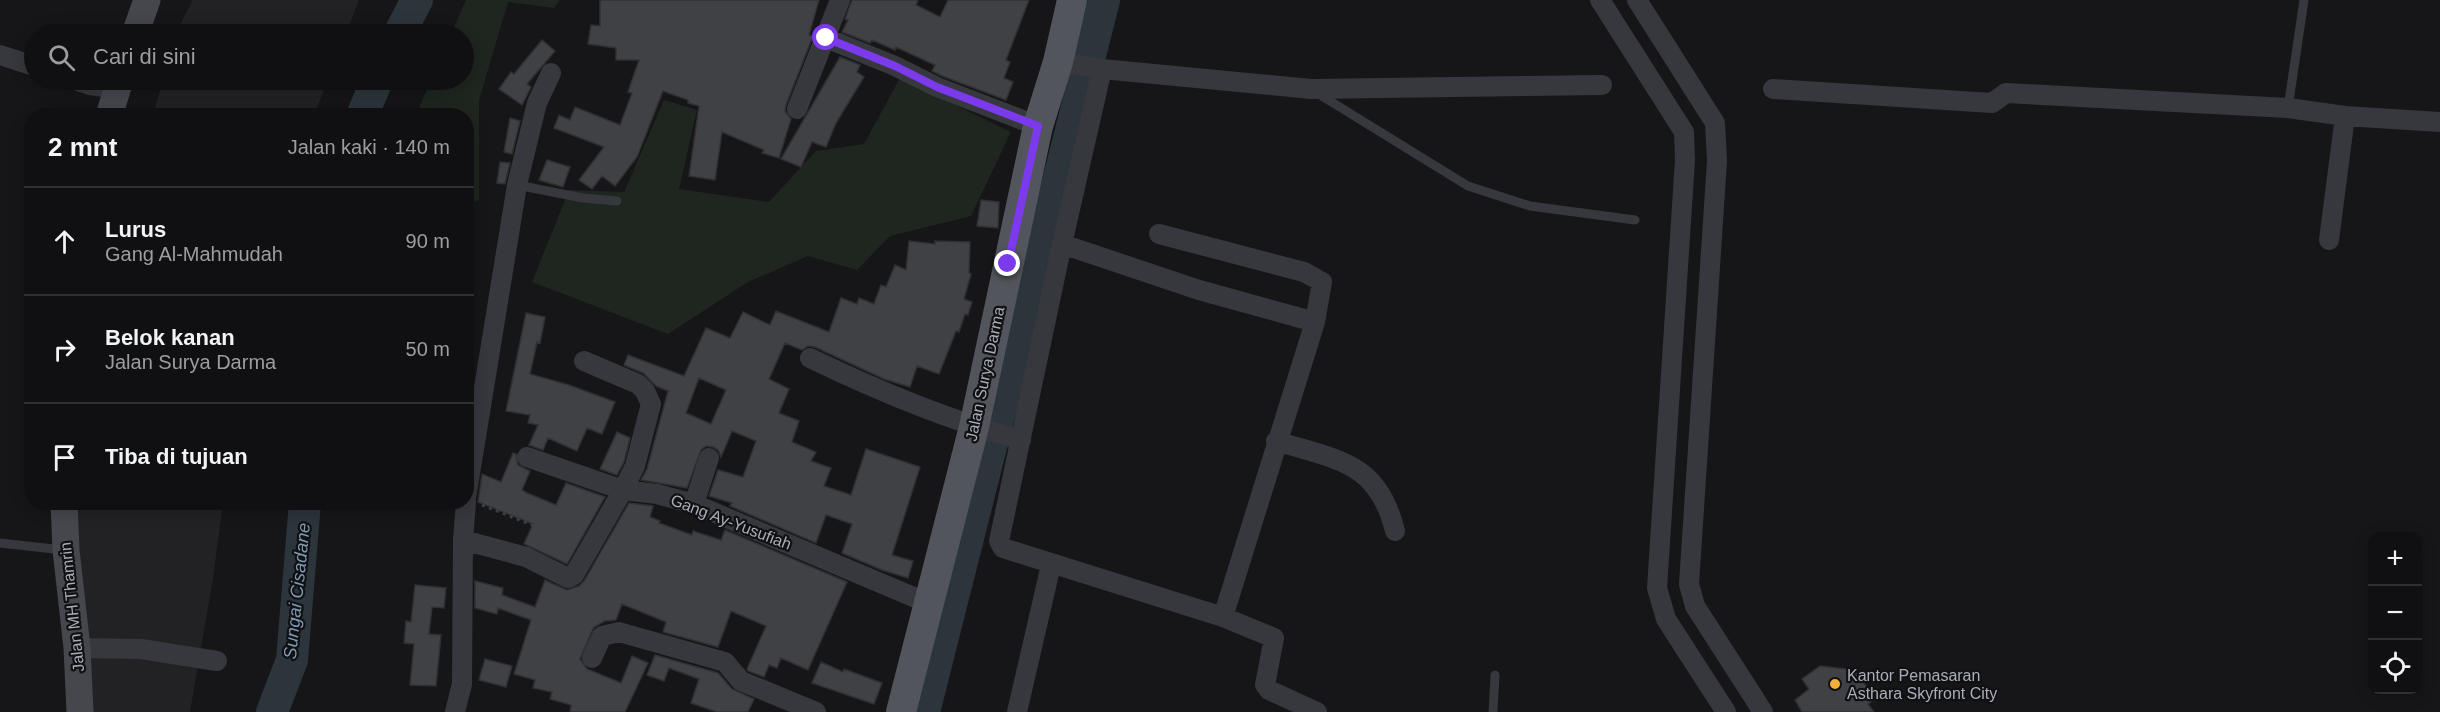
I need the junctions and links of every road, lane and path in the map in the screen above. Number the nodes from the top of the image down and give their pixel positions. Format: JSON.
{"nodes":[{"id":1,"x":147,"y":0,"type":"edge"},
{"id":2,"x":840,"y":0,"type":"edge"},
{"id":3,"x":1072,"y":0,"type":"edge"},
{"id":4,"x":1600,"y":0,"type":"edge"},
{"id":5,"x":1637,"y":0,"type":"edge"},
{"id":6,"x":2304,"y":0,"type":"edge"},
{"id":7,"x":139,"y":24,"type":"edge"},
{"id":8,"x":826,"y":38,"type":"junction"},
{"id":9,"x":0,"y":55,"type":"edge"},
{"id":10,"x":24,"y":63,"type":"edge"},
{"id":11,"x":1062,"y":64,"type":"junction"},
{"id":12,"x":1100,"y":69,"type":"junction"},
{"id":13,"x":551,"y":73,"type":"dead end"},
{"id":14,"x":1602,"y":84,"type":"dead end"},
{"id":15,"x":1773,"y":88,"type":"dead end"},
{"id":16,"x":1311,"y":89,"type":"junction"},
{"id":17,"x":117,"y":90,"type":"edge"},
{"id":18,"x":112,"y":108,"type":"edge"},
{"id":19,"x":2288,"y":108,"type":"junction"},
{"id":20,"x":797,"y":109,"type":"dead end"},
{"id":21,"x":2345,"y":116,"type":"junction"},
{"id":22,"x":2440,"y":122,"type":"edge"},
{"id":23,"x":1038,"y":126,"type":"junction"},
{"id":24,"x":517,"y":185,"type":"junction"},
{"id":25,"x":617,"y":201,"type":"dead end"},
{"id":26,"x":1635,"y":220,"type":"dead end"},
{"id":27,"x":1160,"y":234,"type":"dead end"},
{"id":28,"x":2329,"y":240,"type":"dead end"},
{"id":29,"x":1062,"y":244,"type":"junction"},
{"id":30,"x":1314,"y":322,"type":"junction"},
{"id":31,"x":1674,"y":334,"type":"junction"},
{"id":32,"x":1705,"y":336,"type":"junction"},
{"id":33,"x":810,"y":358,"type":"dead end"},
{"id":34,"x":584,"y":361,"type":"dead end"},
{"id":35,"x":1672,"y":361,"type":"junction"},
{"id":36,"x":1703,"y":362,"type":"junction"},
{"id":37,"x":979,"y":428,"type":"junction"},
{"id":38,"x":1015,"y":438,"type":"junction"},
{"id":39,"x":1276,"y":441,"type":"junction"},
{"id":40,"x":527,"y":456,"type":"dead end"},
{"id":41,"x":709,"y":458,"type":"dead end"},
{"id":42,"x":474,"y":474,"type":"edge"},
{"id":43,"x":624,"y":490,"type":"junction"},
{"id":44,"x":474,"y":502,"type":"edge"},
{"id":45,"x":694,"y":504,"type":"junction"},
{"id":46,"x":64,"y":510,"type":"edge"},
{"id":47,"x":468,"y":510,"type":"edge"},
{"id":48,"x":537,"y":526,"type":"dead end"},
{"id":49,"x":1395,"y":531,"type":"dead end"},
{"id":50,"x":463,"y":540,"type":"junction"},
{"id":51,"x":0,"y":543,"type":"edge"},
{"id":52,"x":66,"y":550,"type":"junction"},
{"id":53,"x":1051,"y":565,"type":"junction"},
{"id":54,"x":930,"y":604,"type":"junction"},
{"id":55,"x":1223,"y":617,"type":"junction"},
{"id":56,"x":77,"y":648,"type":"junction"},
{"id":57,"x":592,"y":658,"type":"dead end"},
{"id":58,"x":217,"y":661,"type":"dead end"},
{"id":59,"x":1495,"y":675,"type":"dead end"},
{"id":60,"x":80,"y":712,"type":"edge"},
{"id":61,"x":455,"y":712,"type":"edge"},
{"id":62,"x":816,"y":712,"type":"edge"},
{"id":63,"x":901,"y":712,"type":"edge"},
{"id":64,"x":1017,"y":712,"type":"edge"},
{"id":65,"x":1317,"y":712,"type":"edge"},
{"id":66,"x":1493,"y":712,"type":"edge"},
{"id":67,"x":1726,"y":712,"type":"edge"},
{"id":68,"x":1763,"y":712,"type":"edge"}],
"edges":[{"from":1,"to":7,"type":"street"},
{"from":2,"to":8,"type":"street"},
{"from":3,"to":11,"type":"main road","name":"Jalan Surya Darma"},
{"from":4,"to":31,"type":"street"},
{"from":5,"to":32,"type":"street"},
{"from":6,"to":19,"type":"lane"},
{"from":8,"to":20,"type":"street"},
{"from":8,"to":23,"type":"street"},
{"from":9,"to":10,"type":"street"},
{"from":11,"to":12,"type":"street"},
{"from":11,"to":23,"type":"main road","name":"Jalan Surya Darma"},
{"from":12,"to":16,"type":"street"},
{"from":12,"to":29,"type":"street"},
{"from":13,"to":24,"type":"street"},
{"from":14,"to":16,"type":"street"},
{"from":15,"to":19,"type":"street"},
{"from":16,"to":26,"type":"lane"},
{"from":17,"to":18,"type":"street"},
{"from":19,"to":21,"type":"street"},
{"from":21,"to":22,"type":"street"},
{"from":21,"to":28,"type":"street"},
{"from":23,"to":37,"type":"main road","name":"Jalan Surya Darma"},
{"from":24,"to":25,"type":"lane"},
{"from":24,"to":42,"type":"street"},
{"from":27,"to":30,"type":"street"},
{"from":29,"to":30,"type":"street"},
{"from":29,"to":38,"type":"street"},
{"from":30,"to":39,"type":"street"},
{"from":31,"to":32,"type":"street"},
{"from":31,"to":35,"type":"street"},
{"from":32,"to":36,"type":"street"},
{"from":33,"to":37,"type":"street"},
{"from":34,"to":43,"type":"street"},
{"from":35,"to":36,"type":"street"},
{"from":35,"to":67,"type":"street"},
{"from":36,"to":68,"type":"street"},
{"from":37,"to":38,"type":"street"},
{"from":37,"to":54,"type":"main road","name":"Jalan Surya Darma"},
{"from":38,"to":53,"type":"street"},
{"from":39,"to":49,"type":"street"},
{"from":39,"to":55,"type":"street"},
{"from":40,"to":43,"type":"street","name":"Gang Ay-Yusufiah"},
{"from":41,"to":45,"type":"street"},
{"from":43,"to":45,"type":"street","name":"Gang Ay-Yusufiah"},
{"from":43,"to":50,"type":"street"},
{"from":44,"to":48,"type":"path"},
{"from":45,"to":54,"type":"street","name":"Gang Ay-Yusufiah"},
{"from":46,"to":52,"type":"street","name":"Jalan MH Thamrin"},
{"from":47,"to":50,"type":"street"},
{"from":50,"to":61,"type":"street"},
{"from":51,"to":52,"type":"lane"},
{"from":52,"to":56,"type":"street","name":"Jalan MH Thamrin"},
{"from":53,"to":55,"type":"street"},
{"from":53,"to":64,"type":"street"},
{"from":54,"to":63,"type":"main road","name":"Jalan Surya Darma"},
{"from":55,"to":65,"type":"street"},
{"from":56,"to":58,"type":"street"},
{"from":56,"to":60,"type":"street","name":"Jalan MH Thamrin"},
{"from":57,"to":62,"type":"street"},
{"from":59,"to":66,"type":"lane"}]}
